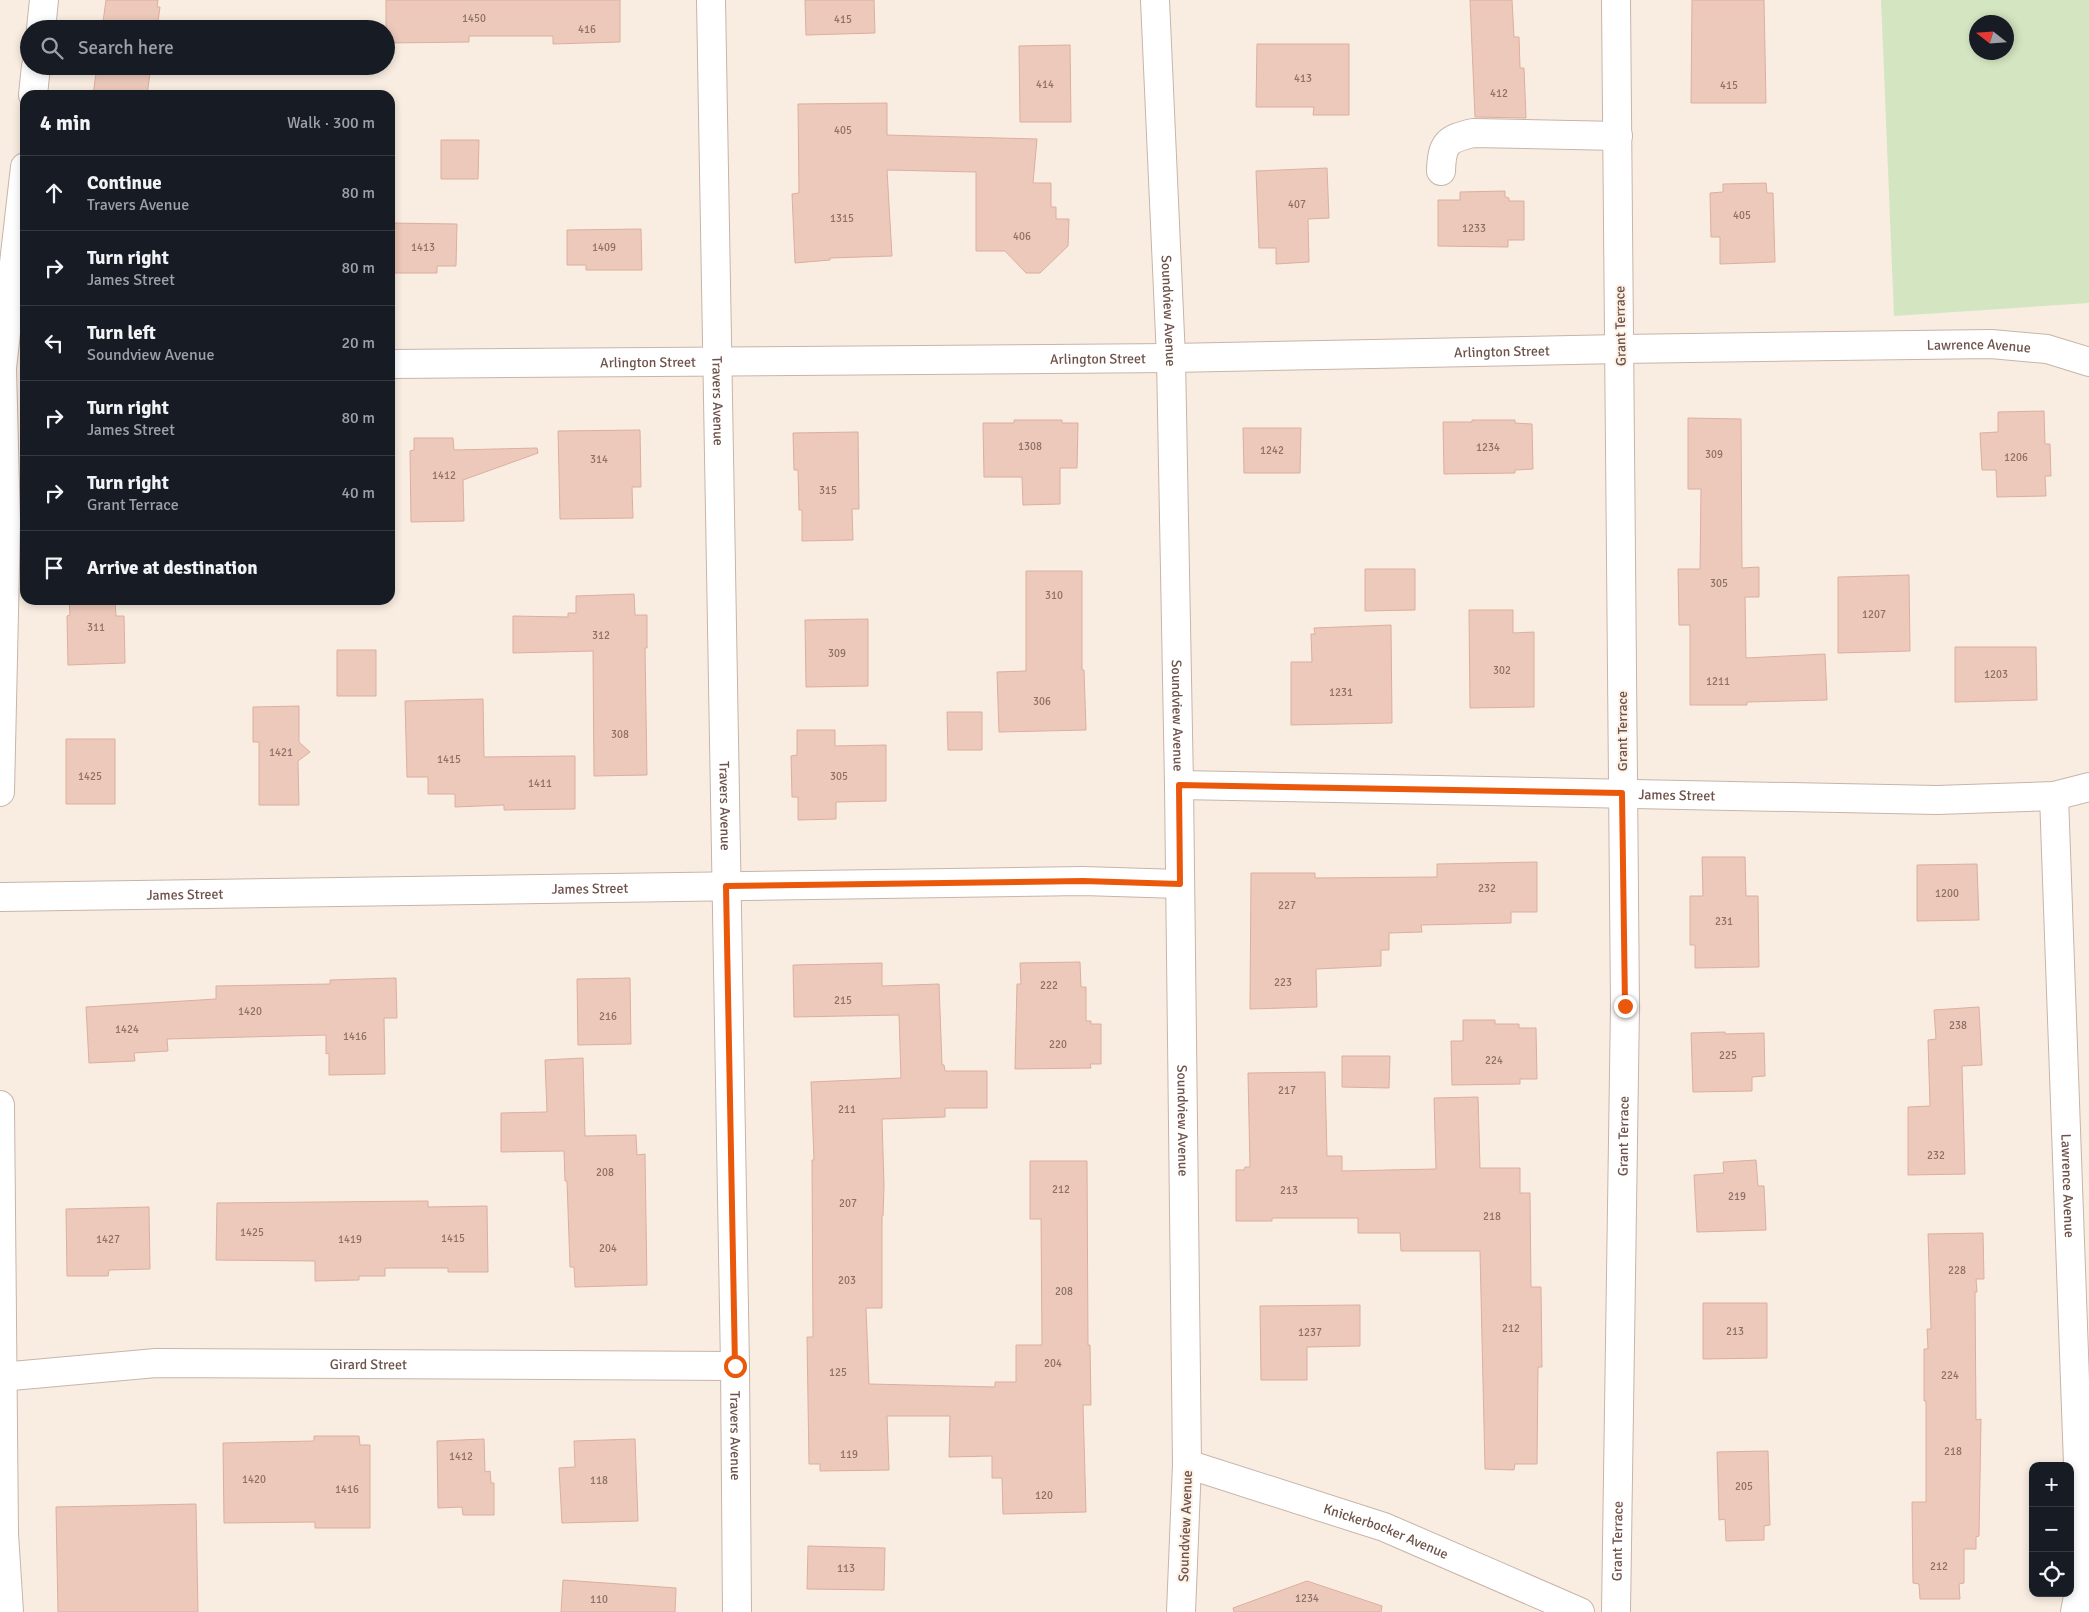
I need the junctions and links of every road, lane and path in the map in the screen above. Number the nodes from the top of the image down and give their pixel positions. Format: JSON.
{"nodes":[{"id":1,"x":44,"y":0,"type":"edge"},
{"id":2,"x":711,"y":0,"type":"edge"},
{"id":3,"x":1155,"y":0,"type":"edge"},
{"id":4,"x":1616,"y":0,"type":"edge"},
{"id":5,"x":42,"y":20,"type":"edge"},
{"id":6,"x":35,"y":75,"type":"edge"},
{"id":7,"x":34,"y":90,"type":"edge"},
{"id":8,"x":1618,"y":136,"type":"junction"},
{"id":9,"x":1441,"y":171,"type":"dead end"},
{"id":10,"x":20,"y":258,"type":"edge"},
{"id":11,"x":1865,"y":346,"type":"joint"},
{"id":12,"x":1620,"y":349,"type":"junction"},
{"id":13,"x":1171,"y":358,"type":"junction"},
{"id":14,"x":717,"y":360,"type":"junction"},
{"id":15,"x":2089,"y":362,"type":"edge"},
{"id":16,"x":395,"y":364,"type":"edge"},
{"id":17,"x":14,"y":367,"type":"edge"},
{"id":18,"x":1179,"y":785,"type":"junction"},
{"id":19,"x":2089,"y":787,"type":"edge"},
{"id":20,"x":0,"y":792,"type":"edge"},
{"id":21,"x":1622,"y":793,"type":"junction"},
{"id":22,"x":2054,"y":796,"type":"junction"},
{"id":23,"x":1180,"y":884,"type":"junction"},
{"id":24,"x":726,"y":886,"type":"junction"},
{"id":25,"x":0,"y":896,"type":"edge"},
{"id":26,"x":0,"y":1105,"type":"edge"},
{"id":27,"x":2079,"y":1183,"type":"edge"},
{"id":28,"x":735,"y":1366,"type":"junction"},
{"id":29,"x":1,"y":1377,"type":"edge"},
{"id":30,"x":1187,"y":1464,"type":"junction"},
{"id":31,"x":9,"y":1612,"type":"edge"},
{"id":32,"x":737,"y":1612,"type":"edge"},
{"id":33,"x":1181,"y":1612,"type":"edge"},
{"id":34,"x":1580,"y":1612,"type":"edge"},
{"id":35,"x":1616,"y":1612,"type":"edge"},
{"id":36,"x":2075,"y":1612,"type":"edge"}],
"edges":[{"from":1,"to":5,"type":"street"},
{"from":2,"to":14,"type":"street","name":"Travers Avenue"},
{"from":3,"to":13,"type":"street","name":"Soundview Avenue"},
{"from":4,"to":8,"type":"street","name":"Grant Terrace"},
{"from":6,"to":7,"type":"street"},
{"from":8,"to":9,"type":"street"},
{"from":8,"to":12,"type":"street","name":"Grant Terrace"},
{"from":10,"to":17,"type":"street"},
{"from":11,"to":12,"type":"street","name":"Arlington Street"},
{"from":11,"to":15,"type":"street","name":"Lawrence Avenue"},
{"from":12,"to":13,"type":"street","name":"Arlington Street"},
{"from":12,"to":21,"type":"street","name":"Grant Terrace"},
{"from":13,"to":14,"type":"street","name":"Arlington Street"},
{"from":13,"to":18,"type":"street","name":"Soundview Avenue"},
{"from":14,"to":16,"type":"street","name":"Arlington Street"},
{"from":14,"to":24,"type":"street","name":"Travers Avenue"},
{"from":17,"to":20,"type":"street"},
{"from":18,"to":21,"type":"street","name":"James Street"},
{"from":18,"to":23,"type":"street","name":"Soundview Avenue"},
{"from":19,"to":22,"type":"street"},
{"from":21,"to":22,"type":"street","name":"James Street"},
{"from":21,"to":35,"type":"street","name":"Grant Terrace"},
{"from":22,"to":27,"type":"street","name":"Lawrence Avenue"},
{"from":23,"to":24,"type":"street","name":"James Street"},
{"from":23,"to":30,"type":"street","name":"Soundview Avenue"},
{"from":24,"to":25,"type":"street","name":"James Street"},
{"from":24,"to":28,"type":"street","name":"Travers Avenue"},
{"from":26,"to":29,"type":"street"},
{"from":27,"to":36,"type":"street","name":"Lawrence Avenue"},
{"from":28,"to":29,"type":"street","name":"Girard Street"},
{"from":28,"to":32,"type":"street","name":"Travers Avenue"},
{"from":29,"to":31,"type":"street"},
{"from":30,"to":33,"type":"street","name":"Soundview Avenue"},
{"from":30,"to":34,"type":"street","name":"Knickerbocker Avenue"}]}
